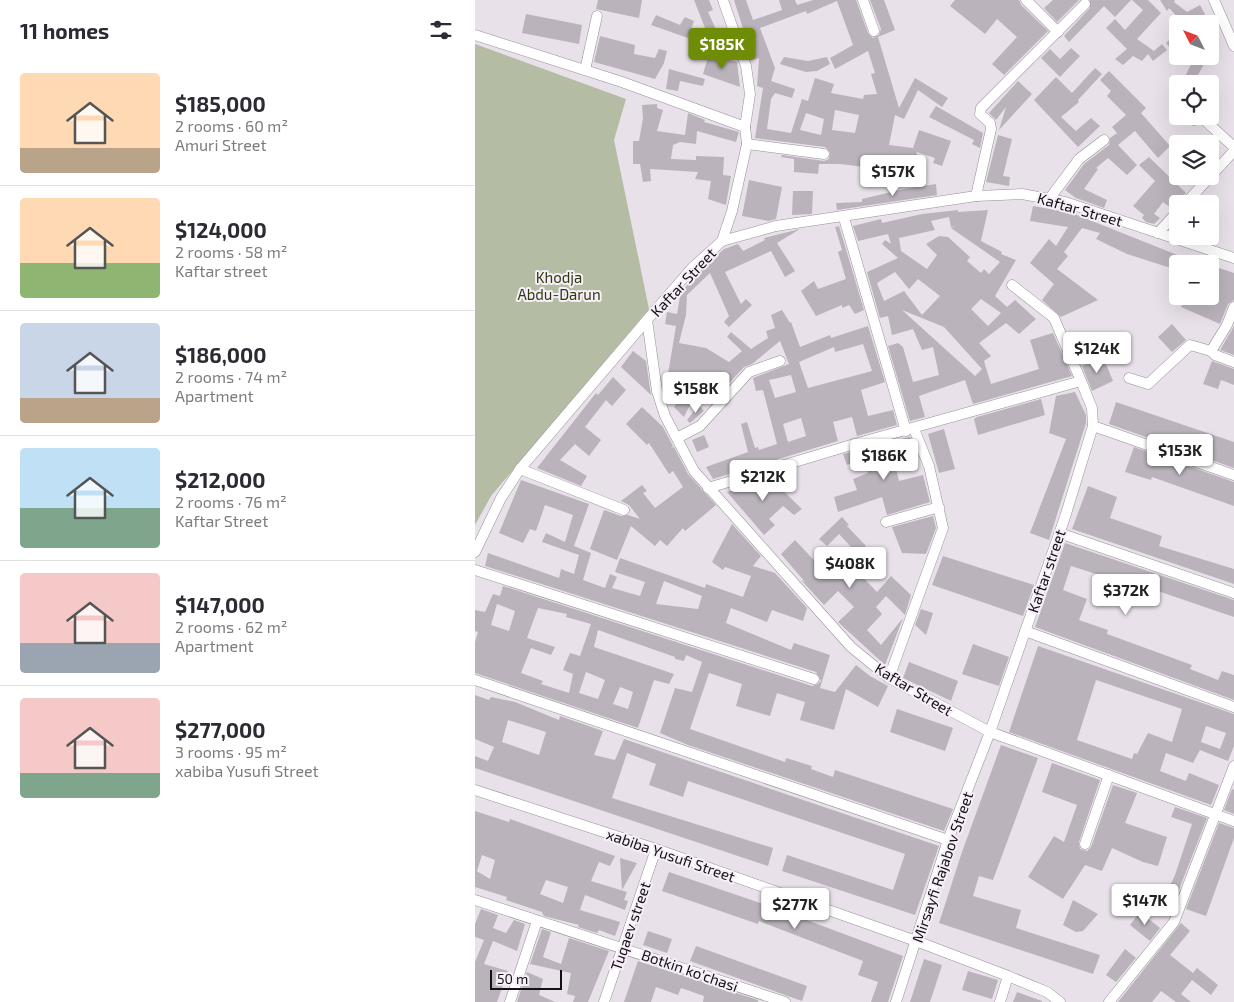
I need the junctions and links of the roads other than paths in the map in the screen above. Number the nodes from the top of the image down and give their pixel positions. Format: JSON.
{"nodes":[{"id":1,"x":723,"y":0,"type":"edge"},
{"id":2,"x":863,"y":0,"type":"edge"},
{"id":3,"x":1026,"y":0,"type":"edge"},
{"id":4,"x":1215,"y":0,"type":"edge"},
{"id":5,"x":1085,"y":4,"type":"dead end"},
{"id":6,"x":597,"y":16,"type":"dead end"},
{"id":7,"x":874,"y":31,"type":"dead end"},
{"id":8,"x":1058,"y":32,"type":"junction"},
{"id":9,"x":475,"y":35,"type":"edge"},
{"id":10,"x":1234,"y":46,"type":"edge"},
{"id":11,"x":585,"y":70,"type":"junction"},
{"id":12,"x":1210,"y":125,"type":"edge"},
{"id":13,"x":745,"y":128,"type":"junction"},
{"id":14,"x":1104,"y":140,"type":"dead end"},
{"id":15,"x":747,"y":144,"type":"junction"},
{"id":16,"x":1234,"y":147,"type":"edge"},
{"id":17,"x":1234,"y":151,"type":"edge"},
{"id":18,"x":824,"y":154,"type":"dead end"},
{"id":19,"x":1193,"y":195,"type":"edge"},
{"id":20,"x":976,"y":196,"type":"junction"},
{"id":21,"x":1050,"y":198,"type":"junction"},
{"id":22,"x":844,"y":218,"type":"junction"},
{"id":23,"x":1169,"y":221,"type":"edge"},
{"id":24,"x":1158,"y":233,"type":"junction"},
{"id":25,"x":722,"y":242,"type":"junction"},
{"id":26,"x":1234,"y":258,"type":"edge"},
{"id":27,"x":1012,"y":285,"type":"dead end"},
{"id":28,"x":1234,"y":307,"type":"edge"},
{"id":29,"x":647,"y":320,"type":"junction"},
{"id":30,"x":1211,"y":351,"type":"junction"},
{"id":31,"x":781,"y":361,"type":"dead end"},
{"id":32,"x":1234,"y":362,"type":"edge"},
{"id":33,"x":1129,"y":378,"type":"dead end"},
{"id":34,"x":1081,"y":381,"type":"junction"},
{"id":35,"x":1093,"y":426,"type":"junction"},
{"id":36,"x":910,"y":430,"type":"junction"},
{"id":37,"x":677,"y":438,"type":"junction"},
{"id":38,"x":520,"y":469,"type":"junction"},
{"id":39,"x":1234,"y":475,"type":"edge"},
{"id":40,"x":708,"y":488,"type":"junction"},
{"id":41,"x":939,"y":507,"type":"junction"},
{"id":42,"x":624,"y":510,"type":"dead end"},
{"id":43,"x":886,"y":522,"type":"dead end"},
{"id":44,"x":1059,"y":533,"type":"junction"},
{"id":45,"x":475,"y":552,"type":"edge"},
{"id":46,"x":475,"y":570,"type":"edge"},
{"id":47,"x":1234,"y":593,"type":"edge"},
{"id":48,"x":1025,"y":631,"type":"junction"},
{"id":49,"x":889,"y":678,"type":"junction"},
{"id":50,"x":475,"y":680,"type":"edge"},
{"id":51,"x":814,"y":680,"type":"dead end"},
{"id":52,"x":1234,"y":707,"type":"edge"},
{"id":53,"x":990,"y":732,"type":"junction"},
{"id":54,"x":1234,"y":766,"type":"edge"},
{"id":55,"x":1109,"y":775,"type":"junction"},
{"id":56,"x":475,"y":790,"type":"edge"},
{"id":57,"x":1214,"y":813,"type":"junction"},
{"id":58,"x":1234,"y":821,"type":"edge"},
{"id":59,"x":948,"y":840,"type":"junction"},
{"id":60,"x":1085,"y":844,"type":"dead end"},
{"id":61,"x":656,"y":849,"type":"junction"},
{"id":62,"x":475,"y":900,"type":"edge"},
{"id":63,"x":537,"y":921,"type":"junction"},
{"id":64,"x":917,"y":941,"type":"junction"},
{"id":65,"x":623,"y":947,"type":"junction"},
{"id":66,"x":1008,"y":976,"type":"junction"},
{"id":67,"x":510,"y":1002,"type":"edge"},
{"id":68,"x":605,"y":1002,"type":"edge"},
{"id":69,"x":785,"y":1002,"type":"edge"},
{"id":70,"x":896,"y":1002,"type":"edge"},
{"id":71,"x":1000,"y":1002,"type":"edge"},
{"id":72,"x":1061,"y":1002,"type":"edge"},
{"id":73,"x":1109,"y":1002,"type":"edge"}],
"edges":[{"from":1,"to":13,"type":"street"},
{"from":2,"to":7,"type":"street"},
{"from":3,"to":8,"type":"street"},
{"from":4,"to":10,"type":"street"},
{"from":5,"to":8,"type":"street"},
{"from":6,"to":11,"type":"street"},
{"from":8,"to":20,"type":"street"},
{"from":9,"to":11,"type":"street"},
{"from":11,"to":13,"type":"street"},
{"from":12,"to":16,"type":"street"},
{"from":13,"to":15,"type":"street"},
{"from":14,"to":21,"type":"street"},
{"from":15,"to":18,"type":"street"},
{"from":15,"to":25,"type":"street"},
{"from":17,"to":19,"type":"street"},
{"from":20,"to":21,"type":"street","name":"Kaftar Street"},
{"from":20,"to":22,"type":"street","name":"Kaftar Street"},
{"from":21,"to":24,"type":"street","name":"Kaftar Street"},
{"from":22,"to":25,"type":"street","name":"Kaftar Street"},
{"from":22,"to":36,"type":"street"},
{"from":23,"to":24,"type":"street"},
{"from":24,"to":26,"type":"street","name":"Kaftar Street"},
{"from":25,"to":29,"type":"street","name":"Kaftar Street"},
{"from":27,"to":34,"type":"street","name":"Kaftar street"},
{"from":28,"to":30,"type":"street"},
{"from":29,"to":37,"type":"street","name":"Kaftar Street"},
{"from":29,"to":38,"type":"street"},
{"from":30,"to":32,"type":"street"},
{"from":30,"to":33,"type":"street"},
{"from":31,"to":37,"type":"street"},
{"from":34,"to":35,"type":"street","name":"Kaftar street"},
{"from":34,"to":36,"type":"street"},
{"from":35,"to":39,"type":"street"},
{"from":35,"to":44,"type":"street","name":"Kaftar street"},
{"from":36,"to":40,"type":"street"},
{"from":36,"to":41,"type":"street"},
{"from":37,"to":40,"type":"street","name":"Kaftar Street"},
{"from":38,"to":42,"type":"street"},
{"from":38,"to":45,"type":"street"},
{"from":40,"to":49,"type":"street","name":"Kaftar Street"},
{"from":41,"to":43,"type":"street"},
{"from":41,"to":49,"type":"street"},
{"from":44,"to":47,"type":"street"},
{"from":44,"to":48,"type":"street","name":"Kaftar street"},
{"from":46,"to":51,"type":"street"},
{"from":48,"to":52,"type":"street"},
{"from":48,"to":53,"type":"street","name":"Kaftar street"},
{"from":49,"to":53,"type":"street","name":"Kaftar Street"},
{"from":50,"to":59,"type":"street"},
{"from":53,"to":55,"type":"street","name":"Kaftar Street"},
{"from":53,"to":59,"type":"street","name":"Mirsayfi Rajabov Street"},
{"from":54,"to":57,"type":"street"},
{"from":55,"to":57,"type":"street","name":"Kaftar Street"},
{"from":55,"to":60,"type":"street"},
{"from":56,"to":61,"type":"street","name":"xabiba Yusufi Street"},
{"from":57,"to":58,"type":"street","name":"Kaftar Street"},
{"from":57,"to":73,"type":"street"},
{"from":59,"to":64,"type":"street","name":"Mirsayfi Rajabov Street"},
{"from":61,"to":64,"type":"street","name":"xabiba Yusufi Street"},
{"from":61,"to":65,"type":"street","name":"Tuqaev street"},
{"from":62,"to":63,"type":"street","name":"Botkin ko'chasi"},
{"from":63,"to":65,"type":"street","name":"Botkin ko'chasi"},
{"from":63,"to":67,"type":"street"},
{"from":64,"to":66,"type":"street","name":"xabiba Yusufi Street"},
{"from":64,"to":70,"type":"street","name":"Mirsayfi Rajabov Street"},
{"from":65,"to":68,"type":"street","name":"Tuqaev street"},
{"from":65,"to":69,"type":"street","name":"Botkin ko'chasi"},
{"from":66,"to":71,"type":"street"},
{"from":66,"to":72,"type":"street","name":"xabiba Yusufi Street"}]}
